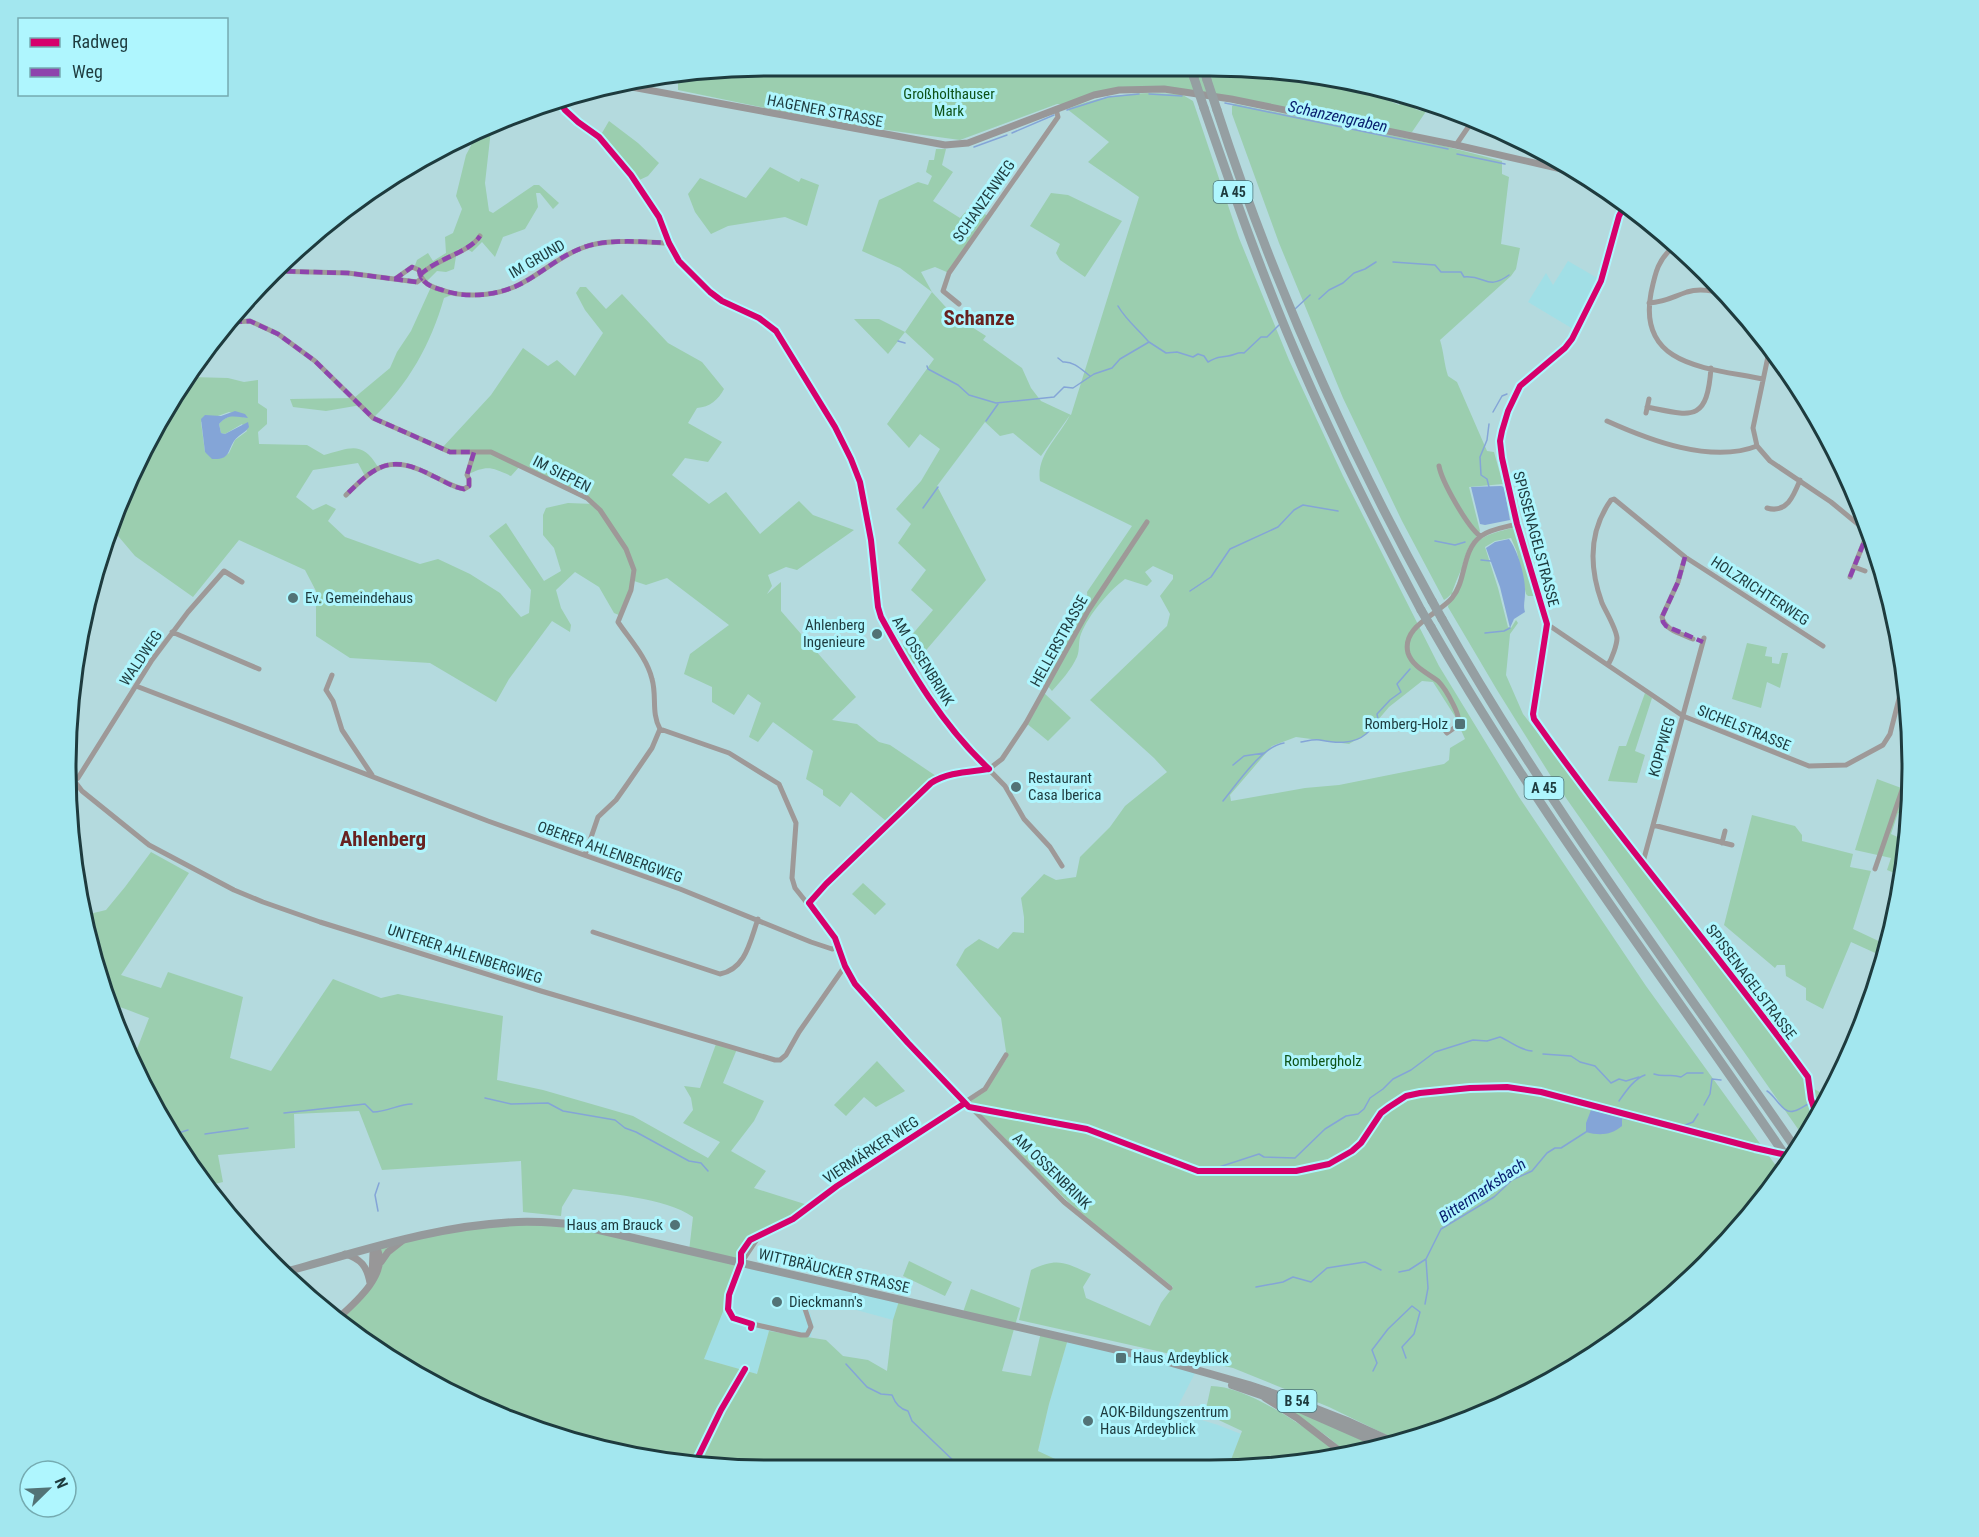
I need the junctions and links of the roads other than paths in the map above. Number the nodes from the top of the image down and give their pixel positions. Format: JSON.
{"nodes":[{"id":1,"x":1193,"y":76,"type":"edge"},
{"id":2,"x":1206,"y":76,"type":"edge"},
{"id":3,"x":638,"y":89,"type":"edge"},
{"id":4,"x":564,"y":107,"type":"edge"},
{"id":5,"x":1056,"y":109,"type":"junction"},
{"id":6,"x":1468,"y":126,"type":"edge"},
{"id":7,"x":1455,"y":145,"type":"junction"},
{"id":8,"x":1552,"y":167,"type":"edge"},
{"id":9,"x":1621,"y":212,"type":"edge"},
{"id":10,"x":480,"y":236,"type":"dead end"},
{"id":11,"x":669,"y":243,"type":"junction"},
{"id":12,"x":1670,"y":251,"type":"edge"},
{"id":13,"x":287,"y":271,"type":"edge"},
{"id":14,"x":421,"y":277,"type":"junction"},
{"id":15,"x":395,"y":279,"type":"junction"},
{"id":16,"x":1712,"y":292,"type":"edge"},
{"id":17,"x":1649,"y":303,"type":"junction"},
{"id":18,"x":958,"y":304,"type":"dead end"},
{"id":19,"x":240,"y":322,"type":"edge"},
{"id":20,"x":1768,"y":358,"type":"edge"},
{"id":21,"x":1711,"y":368,"type":"junction"},
{"id":22,"x":1763,"y":379,"type":"junction"},
{"id":23,"x":1649,"y":399,"type":"dead end"},
{"id":24,"x":1647,"y":406,"type":"junction"},
{"id":25,"x":1646,"y":413,"type":"dead end"},
{"id":26,"x":1607,"y":421,"type":"dead end"},
{"id":27,"x":1756,"y":446,"type":"junction"},
{"id":28,"x":474,"y":452,"type":"junction"},
{"id":29,"x":1439,"y":466,"type":"dead end"},
{"id":30,"x":1800,"y":480,"type":"junction"},
{"id":31,"x":346,"y":495,"type":"dead end"},
{"id":32,"x":1767,"y":508,"type":"dead end"},
{"id":33,"x":1147,"y":522,"type":"dead end"},
{"id":34,"x":1857,"y":523,"type":"edge"},
{"id":35,"x":1516,"y":524,"type":"junction"},
{"id":36,"x":1480,"y":536,"type":"junction"},
{"id":37,"x":1865,"y":543,"type":"edge"},
{"id":38,"x":1685,"y":557,"type":"junction"},
{"id":39,"x":1854,"y":567,"type":"junction"},
{"id":40,"x":1865,"y":571,"type":"dead end"},
{"id":41,"x":1850,"y":577,"type":"dead end"},
{"id":42,"x":242,"y":582,"type":"dead end"},
{"id":43,"x":1547,"y":624,"type":"junction"},
{"id":44,"x":172,"y":632,"type":"junction"},
{"id":45,"x":1704,"y":638,"type":"dead end"},
{"id":46,"x":1693,"y":639,"type":"dead end"},
{"id":47,"x":1823,"y":646,"type":"dead end"},
{"id":48,"x":1608,"y":665,"type":"junction"},
{"id":49,"x":258,"y":669,"type":"dead end"},
{"id":50,"x":332,"y":675,"type":"dead end"},
{"id":51,"x":136,"y":686,"type":"junction"},
{"id":52,"x":1899,"y":698,"type":"edge"},
{"id":53,"x":1683,"y":716,"type":"junction"},
{"id":54,"x":1438,"y":721,"type":"dead end"},
{"id":55,"x":660,"y":729,"type":"junction"},
{"id":56,"x":989,"y":769,"type":"junction"},
{"id":57,"x":373,"y":776,"type":"junction"},
{"id":58,"x":77,"y":780,"type":"edge"},
{"id":59,"x":77,"y":784,"type":"edge"},
{"id":60,"x":1901,"y":792,"type":"edge"},
{"id":61,"x":1653,"y":825,"type":"junction"},
{"id":62,"x":1725,"y":831,"type":"dead end"},
{"id":63,"x":1722,"y":843,"type":"junction"},
{"id":64,"x":1732,"y":845,"type":"dead end"},
{"id":65,"x":585,"y":855,"type":"junction"},
{"id":66,"x":1643,"y":862,"type":"junction"},
{"id":67,"x":1062,"y":866,"type":"dead end"},
{"id":68,"x":1875,"y":869,"type":"dead end"},
{"id":69,"x":809,"y":903,"type":"junction"},
{"id":70,"x":758,"y":920,"type":"junction"},
{"id":71,"x":593,"y":932,"type":"dead end"},
{"id":72,"x":839,"y":947,"type":"junction"},
{"id":73,"x":845,"y":966,"type":"junction"},
{"id":74,"x":1006,"y":1055,"type":"dead end"},
{"id":75,"x":1808,"y":1077,"type":"dead end"},
{"id":76,"x":965,"y":1103,"type":"junction"},
{"id":77,"x":1792,"y":1143,"type":"edge"},
{"id":78,"x":1785,"y":1155,"type":"edge"},
{"id":79,"x":412,"y":1237,"type":"junction"},
{"id":80,"x":376,"y":1247,"type":"junction"},
{"id":81,"x":345,"y":1254,"type":"junction"},
{"id":82,"x":381,"y":1262,"type":"junction"},
{"id":83,"x":741,"y":1263,"type":"junction"},
{"id":84,"x":292,"y":1270,"type":"edge"},
{"id":85,"x":370,"y":1283,"type":"junction"},
{"id":86,"x":1170,"y":1287,"type":"dead end"},
{"id":87,"x":805,"y":1309,"type":"dead end"},
{"id":88,"x":342,"y":1314,"type":"edge"},
{"id":89,"x":1203,"y":1373,"type":"junction"},
{"id":90,"x":1258,"y":1394,"type":"junction"},
{"id":91,"x":1385,"y":1438,"type":"edge"},
{"id":92,"x":1373,"y":1441,"type":"edge"},
{"id":93,"x":1337,"y":1449,"type":"edge"}],
"edges":[{"from":1,"to":78,"type":"highway","number":"A 45","bridge":true},
{"from":2,"to":77,"type":"highway","number":"A 45","bridge":true},
{"from":3,"to":5,"type":"main road","name":"HAGENER STRASSE"},
{"from":4,"to":11,"type":"street","name":"AM OSSENBRINK"},
{"from":5,"to":7,"type":"main road","name":"HAGENER STRASSE"},
{"from":5,"to":18,"type":"street","name":"SCHANZENWEG"},
{"from":6,"to":7,"type":"street"},
{"from":7,"to":8,"type":"main road","name":"HAGENER STRASSE"},
{"from":9,"to":35,"type":"street","name":"SPISSENAGELSTRASSE"},
{"from":10,"to":14,"type":"street"},
{"from":11,"to":14,"type":"street","name":"IM GRUND"},
{"from":11,"to":56,"type":"street","name":"AM OSSENBRINK"},
{"from":12,"to":17,"type":"street"},
{"from":13,"to":15,"type":"street"},
{"from":14,"to":15,"type":"street"},
{"from":14,"to":15,"type":"street"},
{"from":16,"to":17,"type":"street"},
{"from":17,"to":21,"type":"street"},
{"from":19,"to":28,"type":"street","name":"IM SIEPEN"},
{"from":20,"to":22,"type":"street"},
{"from":21,"to":22,"type":"street"},
{"from":21,"to":24,"type":"street"},
{"from":22,"to":27,"type":"street"},
{"from":23,"to":24,"type":"street"},
{"from":24,"to":25,"type":"street"},
{"from":26,"to":27,"type":"street"},
{"from":27,"to":30,"type":"street"},
{"from":28,"to":31,"type":"street"},
{"from":28,"to":55,"type":"street","name":"IM SIEPEN"},
{"from":29,"to":36,"type":"street"},
{"from":30,"to":32,"type":"street"},
{"from":30,"to":34,"type":"street"},
{"from":33,"to":56,"type":"street","name":"HELLERSTRASSE"},
{"from":35,"to":36,"type":"street"},
{"from":35,"to":43,"type":"street","name":"SPISSENAGELSTRASSE"},
{"from":36,"to":54,"type":"street"},
{"from":37,"to":39,"type":"street"},
{"from":38,"to":46,"type":"street"},
{"from":38,"to":47,"type":"street","name":"HOLZRICHTERWEG"},
{"from":38,"to":48,"type":"street","name":"HOLZRICHTERWEG"},
{"from":39,"to":40,"type":"street"},
{"from":39,"to":41,"type":"street"},
{"from":42,"to":44,"type":"street","name":"WALDWEG"},
{"from":43,"to":48,"type":"street","name":"SICHELSTRASSE"},
{"from":43,"to":66,"type":"street","name":"SPISSENAGELSTRASSE"},
{"from":44,"to":49,"type":"street"},
{"from":44,"to":51,"type":"street","name":"WALDWEG"},
{"from":45,"to":53,"type":"street","name":"KOPPWEG"},
{"from":48,"to":53,"type":"street","name":"SICHELSTRASSE"},
{"from":50,"to":57,"type":"street"},
{"from":51,"to":57,"type":"street","name":"OBERER AHLENBERGWEG"},
{"from":51,"to":58,"type":"street","name":"WALDWEG"},
{"from":52,"to":53,"type":"street","name":"SICHELSTRASSE"},
{"from":53,"to":61,"type":"street","name":"KOPPWEG"},
{"from":55,"to":65,"type":"street"},
{"from":55,"to":69,"type":"street"},
{"from":56,"to":67,"type":"street","name":"AM OSSENBRINK"},
{"from":56,"to":69,"type":"street"},
{"from":57,"to":65,"type":"street","name":"OBERER AHLENBERGWEG"},
{"from":59,"to":73,"type":"street","name":"UNTERER AHLENBERGWEG"},
{"from":60,"to":68,"type":"street"},
{"from":61,"to":63,"type":"street"},
{"from":61,"to":66,"type":"street","name":"KOPPWEG"},
{"from":62,"to":63,"type":"street"},
{"from":63,"to":64,"type":"street"},
{"from":65,"to":70,"type":"street","name":"OBERER AHLENBERGWEG"},
{"from":66,"to":75,"type":"street","name":"SPISSENAGELSTRASSE"},
{"from":69,"to":72,"type":"street","name":"AM OSSENBRINK"},
{"from":70,"to":71,"type":"street"},
{"from":70,"to":72,"type":"street","name":"OBERER AHLENBERGWEG"},
{"from":72,"to":73,"type":"street","name":"AM OSSENBRINK"},
{"from":73,"to":76,"type":"street","name":"AM OSSENBRINK"},
{"from":74,"to":76,"type":"street","name":"VIERMÄRKER WEG"},
{"from":76,"to":83,"type":"street","name":"VIERMÄRKER WEG"},
{"from":76,"to":86,"type":"street","name":"AM OSSENBRINK"},
{"from":79,"to":80,"type":"main road","name":"WITTBRÄUCKER STRASSE","number":"B 54"},
{"from":79,"to":82,"type":"main road","number":"B 54"},
{"from":79,"to":83,"type":"main road","name":"WITTBRÄUCKER STRASSE","number":"B 54"},
{"from":80,"to":81,"type":"main road","name":"WITTBRÄUCKER STRASSE","number":"B 54"},
{"from":80,"to":82,"type":"main road"},
{"from":80,"to":85,"type":"main road"},
{"from":81,"to":84,"type":"main road","name":"WITTBRÄUCKER STRASSE","number":"B 54"},
{"from":81,"to":85,"type":"main road"},
{"from":82,"to":85,"type":"main road"},
{"from":83,"to":87,"type":"street","name":"VIERMÄRKER WEG"},
{"from":83,"to":89,"type":"main road","name":"WITTBRÄUCKER STRASSE","number":"B 54"},
{"from":85,"to":88,"type":"main road"},
{"from":89,"to":90,"type":"main road","number":"B 54"},
{"from":89,"to":91,"type":"main road","number":"B 54"},
{"from":90,"to":92,"type":"main road","number":"B 54"},
{"from":90,"to":93,"type":"main road"}]}
